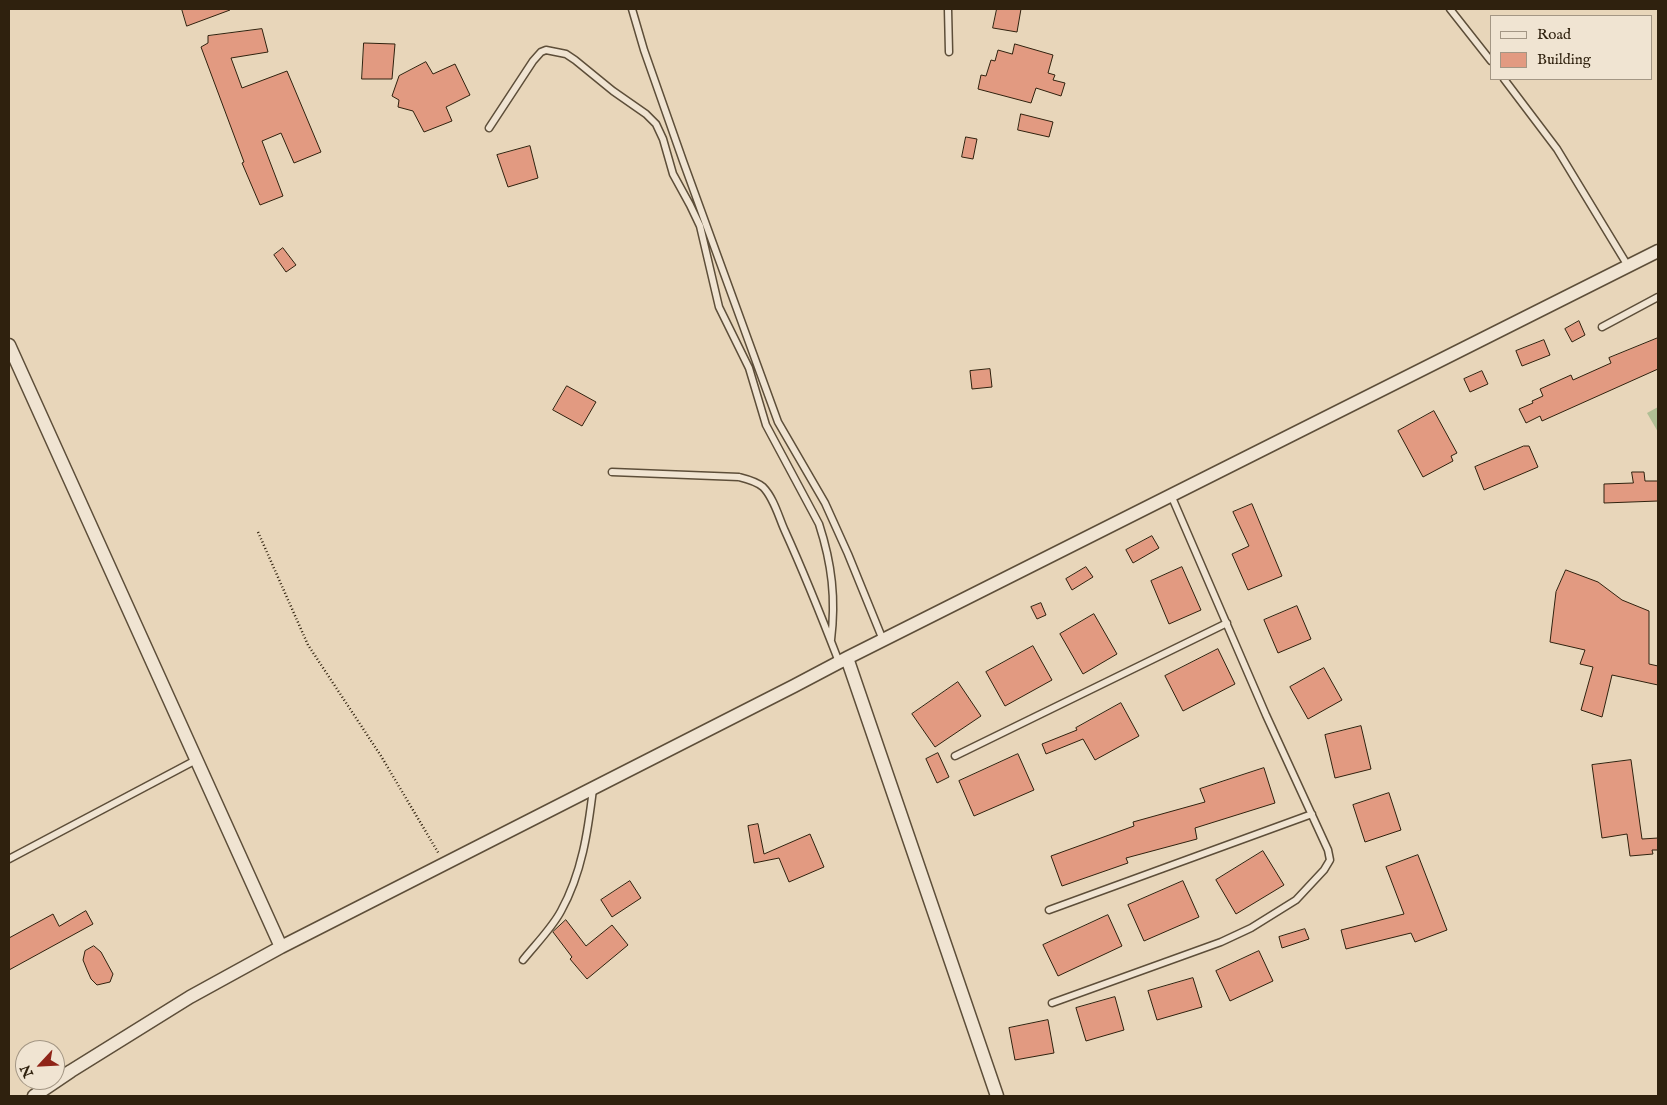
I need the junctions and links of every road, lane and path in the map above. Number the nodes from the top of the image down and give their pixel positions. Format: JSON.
{"nodes":[{"id":1,"x":632,"y":9,"type":"edge"},
{"id":2,"x":948,"y":9,"type":"edge"},
{"id":3,"x":1450,"y":9,"type":"edge"},
{"id":4,"x":949,"y":52,"type":"dead end"},
{"id":5,"x":1490,"y":60,"type":"edge"},
{"id":6,"x":1505,"y":80,"type":"edge"},
{"id":7,"x":489,"y":128,"type":"dead end"},
{"id":8,"x":1658,"y":251,"type":"edge"},
{"id":9,"x":1628,"y":266,"type":"junction"},
{"id":10,"x":1658,"y":298,"type":"edge"},
{"id":11,"x":1602,"y":327,"type":"dead end"},
{"id":12,"x":9,"y":345,"type":"edge"},
{"id":13,"x":612,"y":472,"type":"dead end"},
{"id":14,"x":1171,"y":496,"type":"junction"},
{"id":15,"x":258,"y":532,"type":"dead end"},
{"id":16,"x":1226,"y":623,"type":"junction"},
{"id":17,"x":830,"y":640,"type":"junction"},
{"id":18,"x":883,"y":640,"type":"junction"},
{"id":19,"x":843,"y":660,"type":"junction"},
{"id":20,"x":954,"y":756,"type":"dead end"},
{"id":21,"x":196,"y":760,"type":"junction"},
{"id":22,"x":593,"y":788,"type":"junction"},
{"id":23,"x":1312,"y":814,"type":"junction"},
{"id":24,"x":9,"y":859,"type":"edge"},
{"id":25,"x":444,"y":864,"type":"junction"},
{"id":26,"x":1049,"y":910,"type":"dead end"},
{"id":27,"x":281,"y":947,"type":"junction"},
{"id":28,"x":523,"y":960,"type":"dead end"},
{"id":29,"x":1052,"y":1003,"type":"dead end"},
{"id":30,"x":34,"y":1096,"type":"edge"},
{"id":31,"x":997,"y":1096,"type":"edge"}],
"edges":[{"from":1,"to":18,"type":"lane"},
{"from":2,"to":4,"type":"lane"},
{"from":3,"to":5,"type":"lane"},
{"from":6,"to":9,"type":"lane"},
{"from":7,"to":17,"type":"lane"},
{"from":8,"to":9,"type":"street"},
{"from":9,"to":14,"type":"street"},
{"from":10,"to":11,"type":"lane"},
{"from":12,"to":21,"type":"street"},
{"from":13,"to":17,"type":"lane"},
{"from":14,"to":16,"type":"lane"},
{"from":14,"to":18,"type":"street"},
{"from":15,"to":25,"type":"path"},
{"from":16,"to":20,"type":"lane"},
{"from":16,"to":23,"type":"lane"},
{"from":17,"to":19,"type":"lane"},
{"from":18,"to":19,"type":"street"},
{"from":19,"to":22,"type":"street"},
{"from":19,"to":31,"type":"street"},
{"from":21,"to":24,"type":"lane"},
{"from":21,"to":27,"type":"street"},
{"from":22,"to":25,"type":"street"},
{"from":22,"to":28,"type":"lane"},
{"from":23,"to":26,"type":"lane"},
{"from":23,"to":29,"type":"lane"},
{"from":25,"to":27,"type":"street"},
{"from":27,"to":30,"type":"street"}]}
